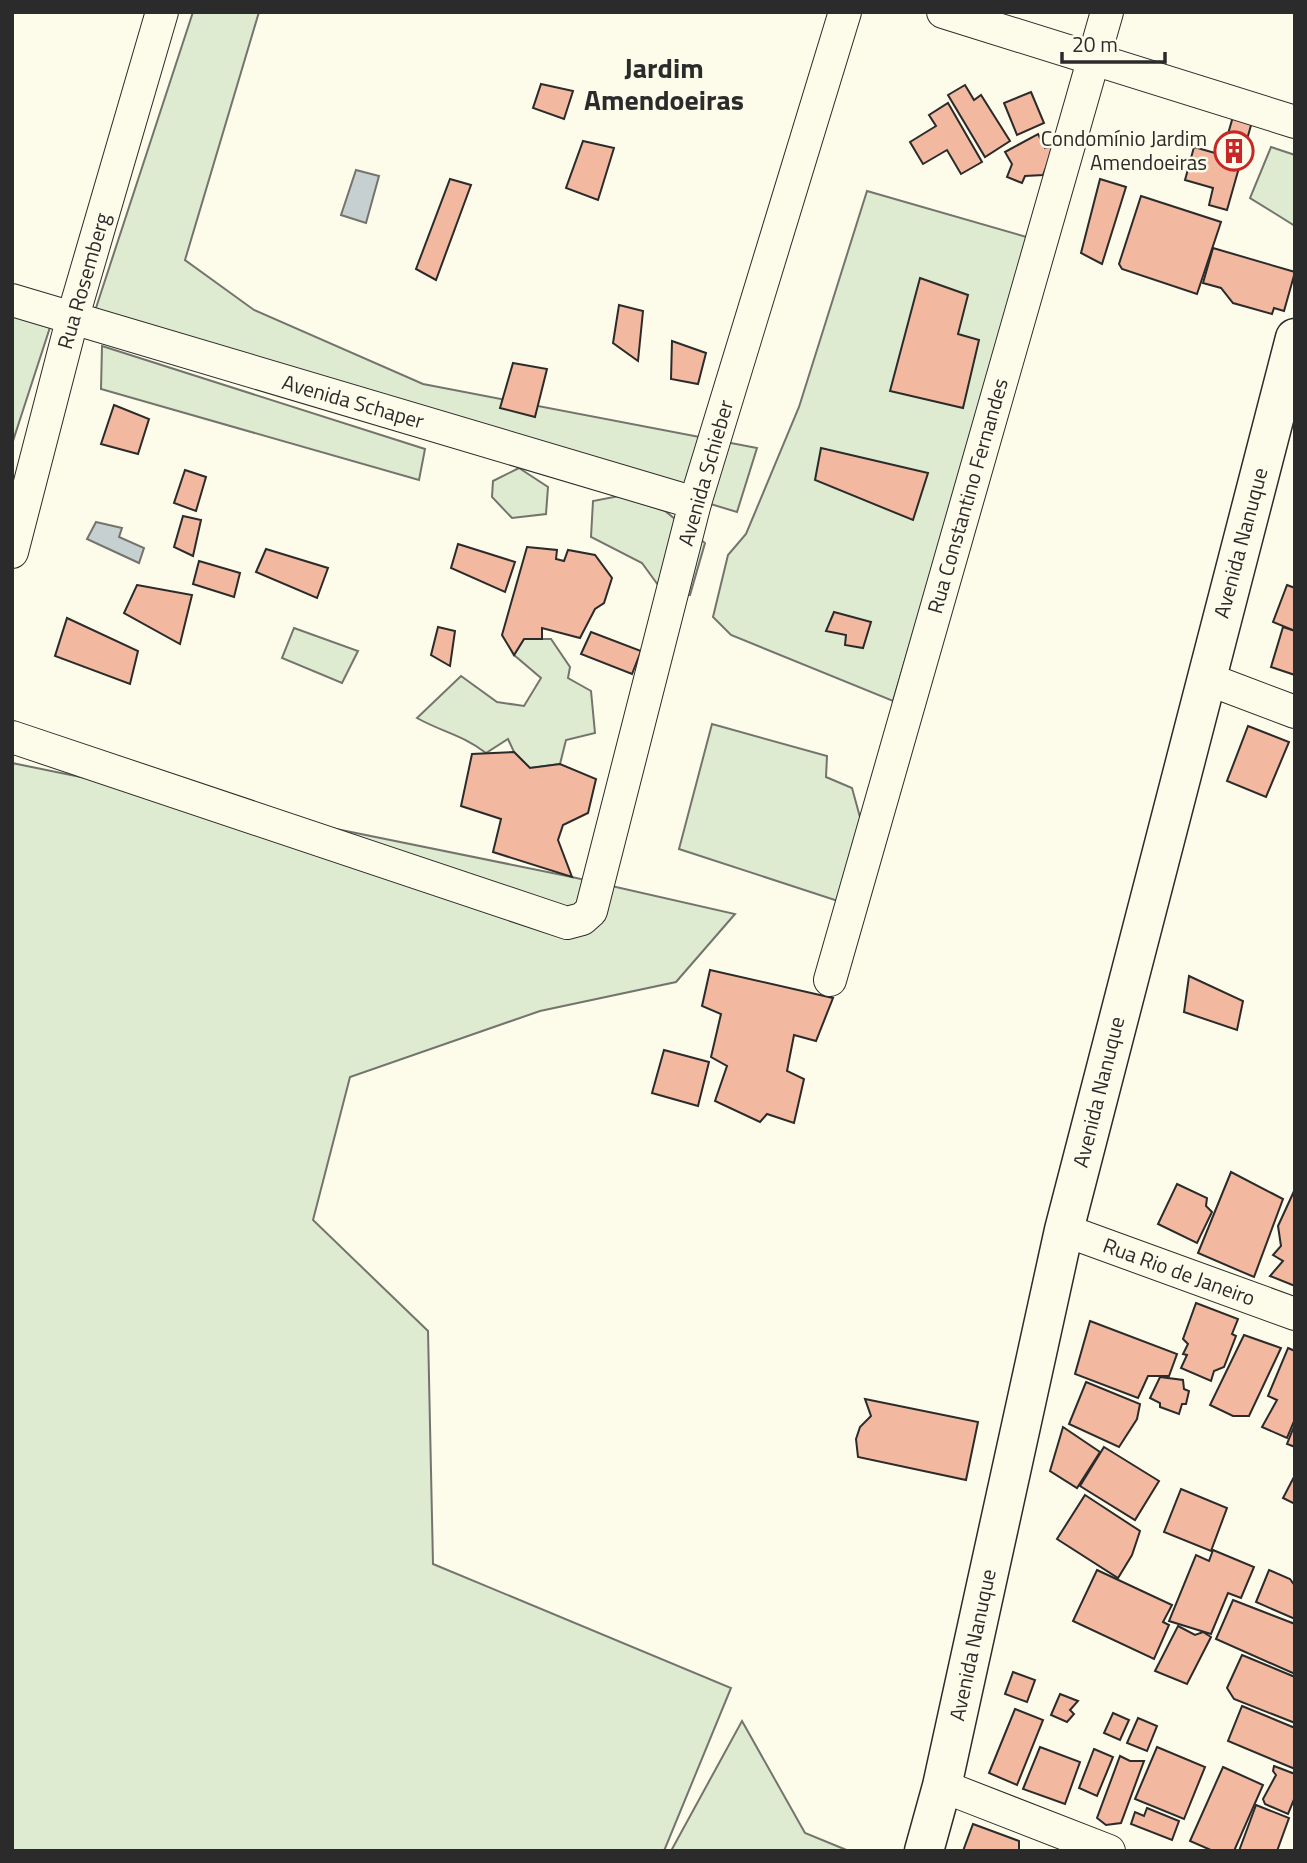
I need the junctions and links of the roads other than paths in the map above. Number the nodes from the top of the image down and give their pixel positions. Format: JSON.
{"nodes":[{"id":1,"x":162,"y":12,"type":"edge"},
{"id":2,"x":845,"y":12,"type":"edge"},
{"id":3,"x":943,"y":12,"type":"edge"},
{"id":4,"x":1107,"y":12,"type":"edge"},
{"id":5,"x":1091,"y":60,"type":"junction"},
{"id":6,"x":1295,"y":122,"type":"edge"},
{"id":7,"x":12,"y":300,"type":"edge"},
{"id":8,"x":72,"y":320,"type":"junction"},
{"id":9,"x":1295,"y":338,"type":"edge"},
{"id":10,"x":695,"y":503,"type":"junction"},
{"id":11,"x":12,"y":552,"type":"edge"},
{"id":12,"x":1205,"y":678,"type":"junction"},
{"id":13,"x":1295,"y":712,"type":"edge"},
{"id":14,"x":12,"y":737,"type":"edge"},
{"id":15,"x":830,"y":980,"type":"dead end"},
{"id":16,"x":1064,"y":1230,"type":"junction"},
{"id":17,"x":1295,"y":1314,"type":"edge"},
{"id":18,"x":942,"y":1786,"type":"junction"},
{"id":19,"x":924,"y":1851,"type":"edge"},
{"id":20,"x":1109,"y":1851,"type":"edge"}],
"edges":[{"from":1,"to":8,"type":"street","name":"Rua Rosemberg"},
{"from":2,"to":10,"type":"street","name":"Avenida Schieber"},
{"from":3,"to":5,"type":"street"},
{"from":4,"to":5,"type":"street","name":"Rua Constantino Fernandes"},
{"from":5,"to":6,"type":"street"},
{"from":5,"to":15,"type":"street","name":"Rua Constantino Fernandes"},
{"from":7,"to":8,"type":"street","name":"Avenida Schaper"},
{"from":8,"to":10,"type":"street","name":"Avenida Schaper"},
{"from":8,"to":11,"type":"street","name":"Rua Rosemberg"},
{"from":9,"to":12,"type":"main road","name":"Avenida Nanuque"},
{"from":10,"to":14,"type":"street","name":"Avenida Schieber"},
{"from":12,"to":13,"type":"street"},
{"from":12,"to":16,"type":"main road","name":"Avenida Nanuque"},
{"from":16,"to":17,"type":"street","name":"Rua Rio de Janeiro"},
{"from":16,"to":18,"type":"main road","name":"Avenida Nanuque"},
{"from":18,"to":19,"type":"main road","name":"Avenida Nanuque"},
{"from":18,"to":20,"type":"street"}]}
